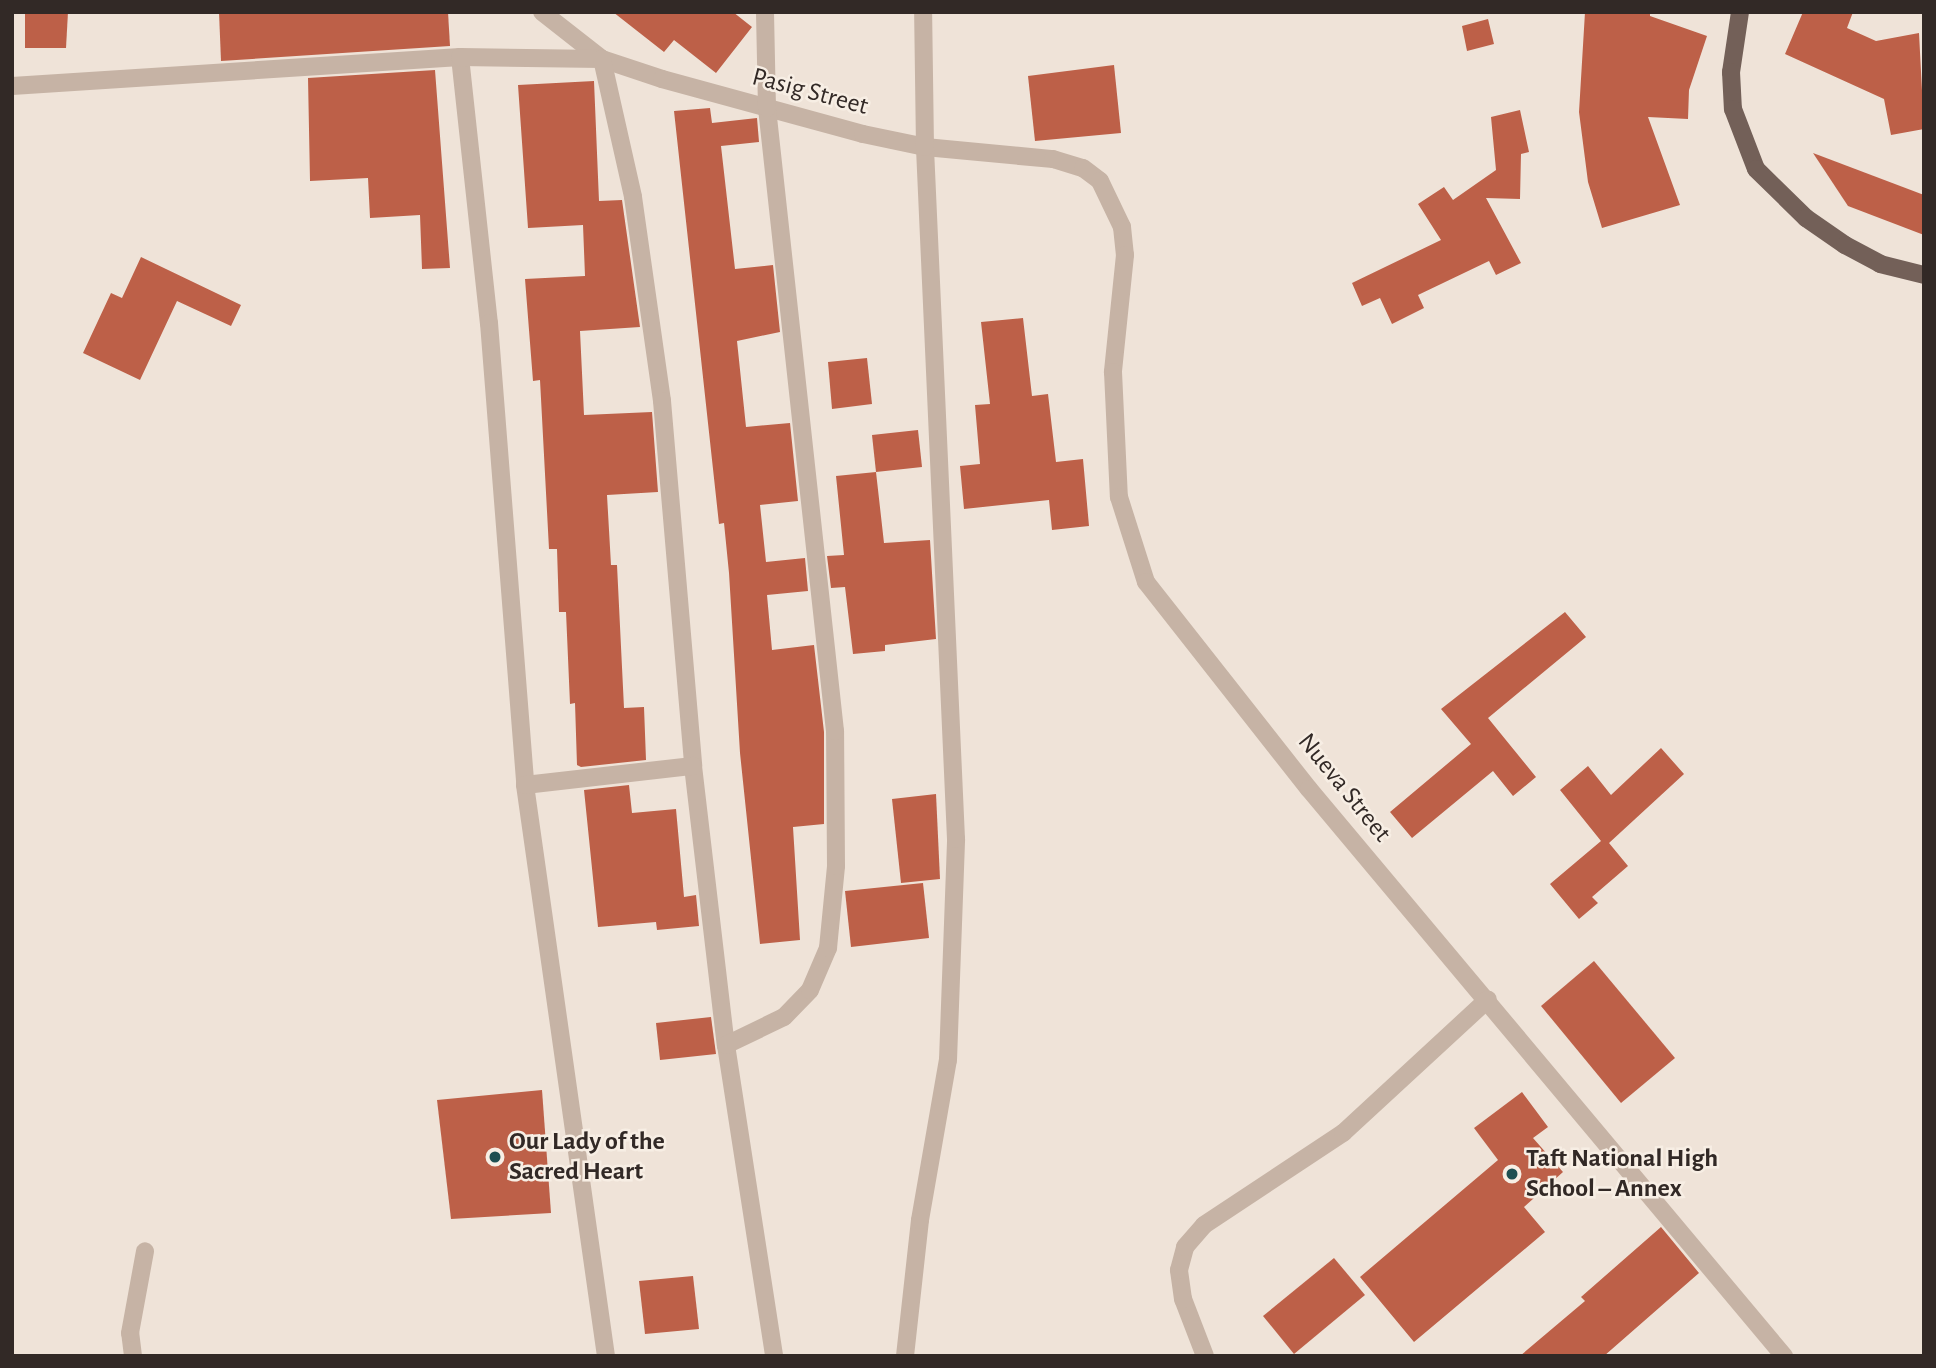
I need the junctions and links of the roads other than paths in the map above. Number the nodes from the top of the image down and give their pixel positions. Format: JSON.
{"nodes":[{"id":1,"x":542,"y":12,"type":"edge"},
{"id":2,"x":765,"y":12,"type":"edge"},
{"id":3,"x":923,"y":12,"type":"edge"},
{"id":4,"x":1740,"y":12,"type":"edge"},
{"id":5,"x":460,"y":57,"type":"junction"},
{"id":6,"x":602,"y":59,"type":"junction"},
{"id":7,"x":12,"y":86,"type":"edge"},
{"id":8,"x":767,"y":108,"type":"junction"},
{"id":9,"x":925,"y":147,"type":"junction"},
{"id":10,"x":1083,"y":168,"type":"joint"},
{"id":11,"x":1924,"y":275,"type":"edge"},
{"id":12,"x":693,"y":766,"type":"junction"},
{"id":13,"x":525,"y":785,"type":"junction"},
{"id":14,"x":1488,"y":999,"type":"junction"},
{"id":15,"x":726,"y":1045,"type":"junction"},
{"id":16,"x":145,"y":1251,"type":"dead end"},
{"id":17,"x":132,"y":1356,"type":"edge"},
{"id":18,"x":606,"y":1356,"type":"edge"},
{"id":19,"x":774,"y":1356,"type":"edge"},
{"id":20,"x":905,"y":1356,"type":"edge"},
{"id":21,"x":1205,"y":1356,"type":"edge"},
{"id":22,"x":1784,"y":1356,"type":"edge"}],
"edges":[{"from":1,"to":6,"type":"street","name":"Pasig Street"},
{"from":2,"to":8,"type":"street"},
{"from":3,"to":9,"type":"street"},
{"from":4,"to":11,"type":"main road"},
{"from":5,"to":6,"type":"street"},
{"from":5,"to":7,"type":"street"},
{"from":5,"to":13,"type":"street"},
{"from":6,"to":8,"type":"street","name":"Pasig Street"},
{"from":6,"to":12,"type":"street"},
{"from":8,"to":9,"type":"street","name":"Pasig Street"},
{"from":8,"to":15,"type":"street"},
{"from":9,"to":10,"type":"street","name":"Pasig Street"},
{"from":9,"to":20,"type":"street"},
{"from":10,"to":14,"type":"street","name":"Nueva Street"},
{"from":12,"to":13,"type":"street"},
{"from":12,"to":15,"type":"street"},
{"from":13,"to":18,"type":"street"},
{"from":14,"to":21,"type":"street"},
{"from":14,"to":22,"type":"street","name":"Nueva Street"},
{"from":15,"to":19,"type":"street"},
{"from":16,"to":17,"type":"street"}]}
